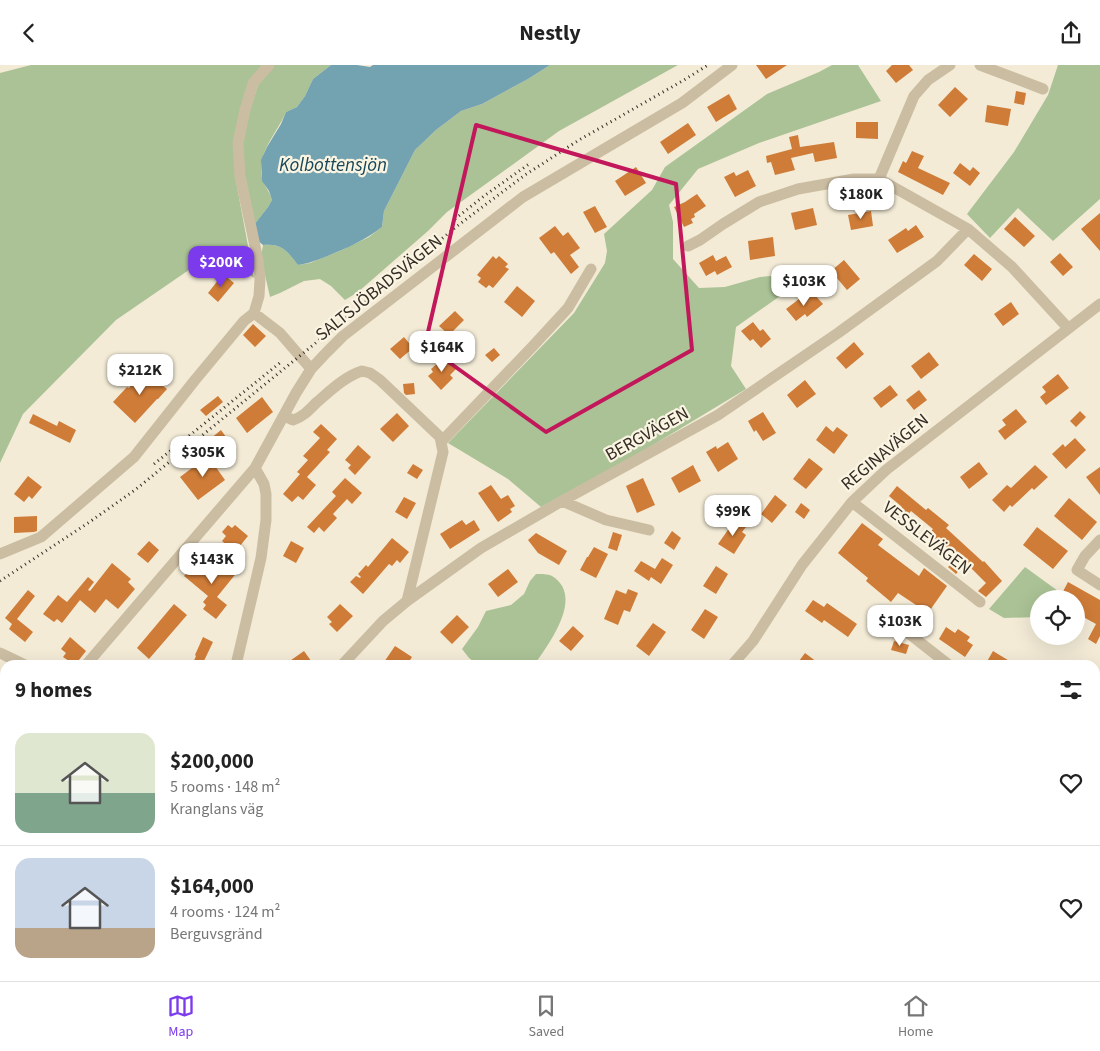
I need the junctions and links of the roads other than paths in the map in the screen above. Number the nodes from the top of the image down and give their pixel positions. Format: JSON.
{"nodes":[{"id":1,"x":268,"y":65,"type":"edge"},
{"id":2,"x":732,"y":65,"type":"edge"},
{"id":3,"x":950,"y":65,"type":"edge"},
{"id":4,"x":980,"y":65,"type":"edge"},
{"id":5,"x":1043,"y":89,"type":"dead end"},
{"id":6,"x":879,"y":179,"type":"junction"},
{"id":7,"x":968,"y":229,"type":"junction"},
{"id":8,"x":688,"y":246,"type":"dead end"},
{"id":9,"x":591,"y":269,"type":"dead end"},
{"id":10,"x":1100,"y":304,"type":"edge"},
{"id":11,"x":254,"y":313,"type":"junction"},
{"id":12,"x":1068,"y":328,"type":"junction"},
{"id":13,"x":311,"y":369,"type":"junction"},
{"id":14,"x":284,"y":416,"type":"junction"},
{"id":15,"x":441,"y":442,"type":"junction"},
{"id":16,"x":255,"y":468,"type":"junction"},
{"id":17,"x":562,"y":501,"type":"junction"},
{"id":18,"x":852,"y":502,"type":"junction"},
{"id":19,"x":649,"y":530,"type":"dead end"},
{"id":20,"x":1100,"y":540,"type":"edge"},
{"id":21,"x":0,"y":554,"type":"edge"},
{"id":22,"x":1100,"y":585,"type":"edge"},
{"id":23,"x":407,"y":601,"type":"junction"},
{"id":24,"x":980,"y":601,"type":"dead end"},
{"id":25,"x":898,"y":625,"type":"dead end"},
{"id":26,"x":0,"y":653,"type":"edge"},
{"id":27,"x":15,"y":660,"type":"edge"},
{"id":28,"x":90,"y":660,"type":"edge"},
{"id":29,"x":237,"y":660,"type":"edge"},
{"id":30,"x":349,"y":660,"type":"edge"},
{"id":31,"x":736,"y":660,"type":"edge"},
{"id":32,"x":943,"y":660,"type":"edge"}],
"edges":[{"from":1,"to":11,"type":"street"},
{"from":2,"to":13,"type":"street","name":"SALTSJÖBADSVÄGEN"},
{"from":3,"to":6,"type":"street"},
{"from":4,"to":5,"type":"street"},
{"from":6,"to":7,"type":"street"},
{"from":6,"to":8,"type":"street"},
{"from":7,"to":12,"type":"street"},
{"from":7,"to":17,"type":"street","name":"BERGVÄGEN"},
{"from":9,"to":15,"type":"street"},
{"from":10,"to":12,"type":"street","name":"REGINAVÄGEN"},
{"from":11,"to":13,"type":"street"},
{"from":11,"to":21,"type":"street"},
{"from":12,"to":18,"type":"street","name":"REGINAVÄGEN"},
{"from":13,"to":14,"type":"street","name":"SALTSJÖBADSVÄGEN"},
{"from":14,"to":15,"type":"street"},
{"from":14,"to":16,"type":"street","name":"SALTSJÖBADSVÄGEN"},
{"from":15,"to":23,"type":"street"},
{"from":16,"to":28,"type":"street","name":"SALTSJÖBADSVÄGEN"},
{"from":16,"to":29,"type":"street"},
{"from":17,"to":19,"type":"street"},
{"from":17,"to":23,"type":"street","name":"BERGVÄGEN"},
{"from":18,"to":24,"type":"street","name":"VESSLEVÄGEN"},
{"from":18,"to":31,"type":"street","name":"REGINAVÄGEN"},
{"from":20,"to":22,"type":"street"},
{"from":23,"to":30,"type":"street","name":"BERGVÄGEN"},
{"from":25,"to":32,"type":"street"},
{"from":26,"to":27,"type":"street"}]}
